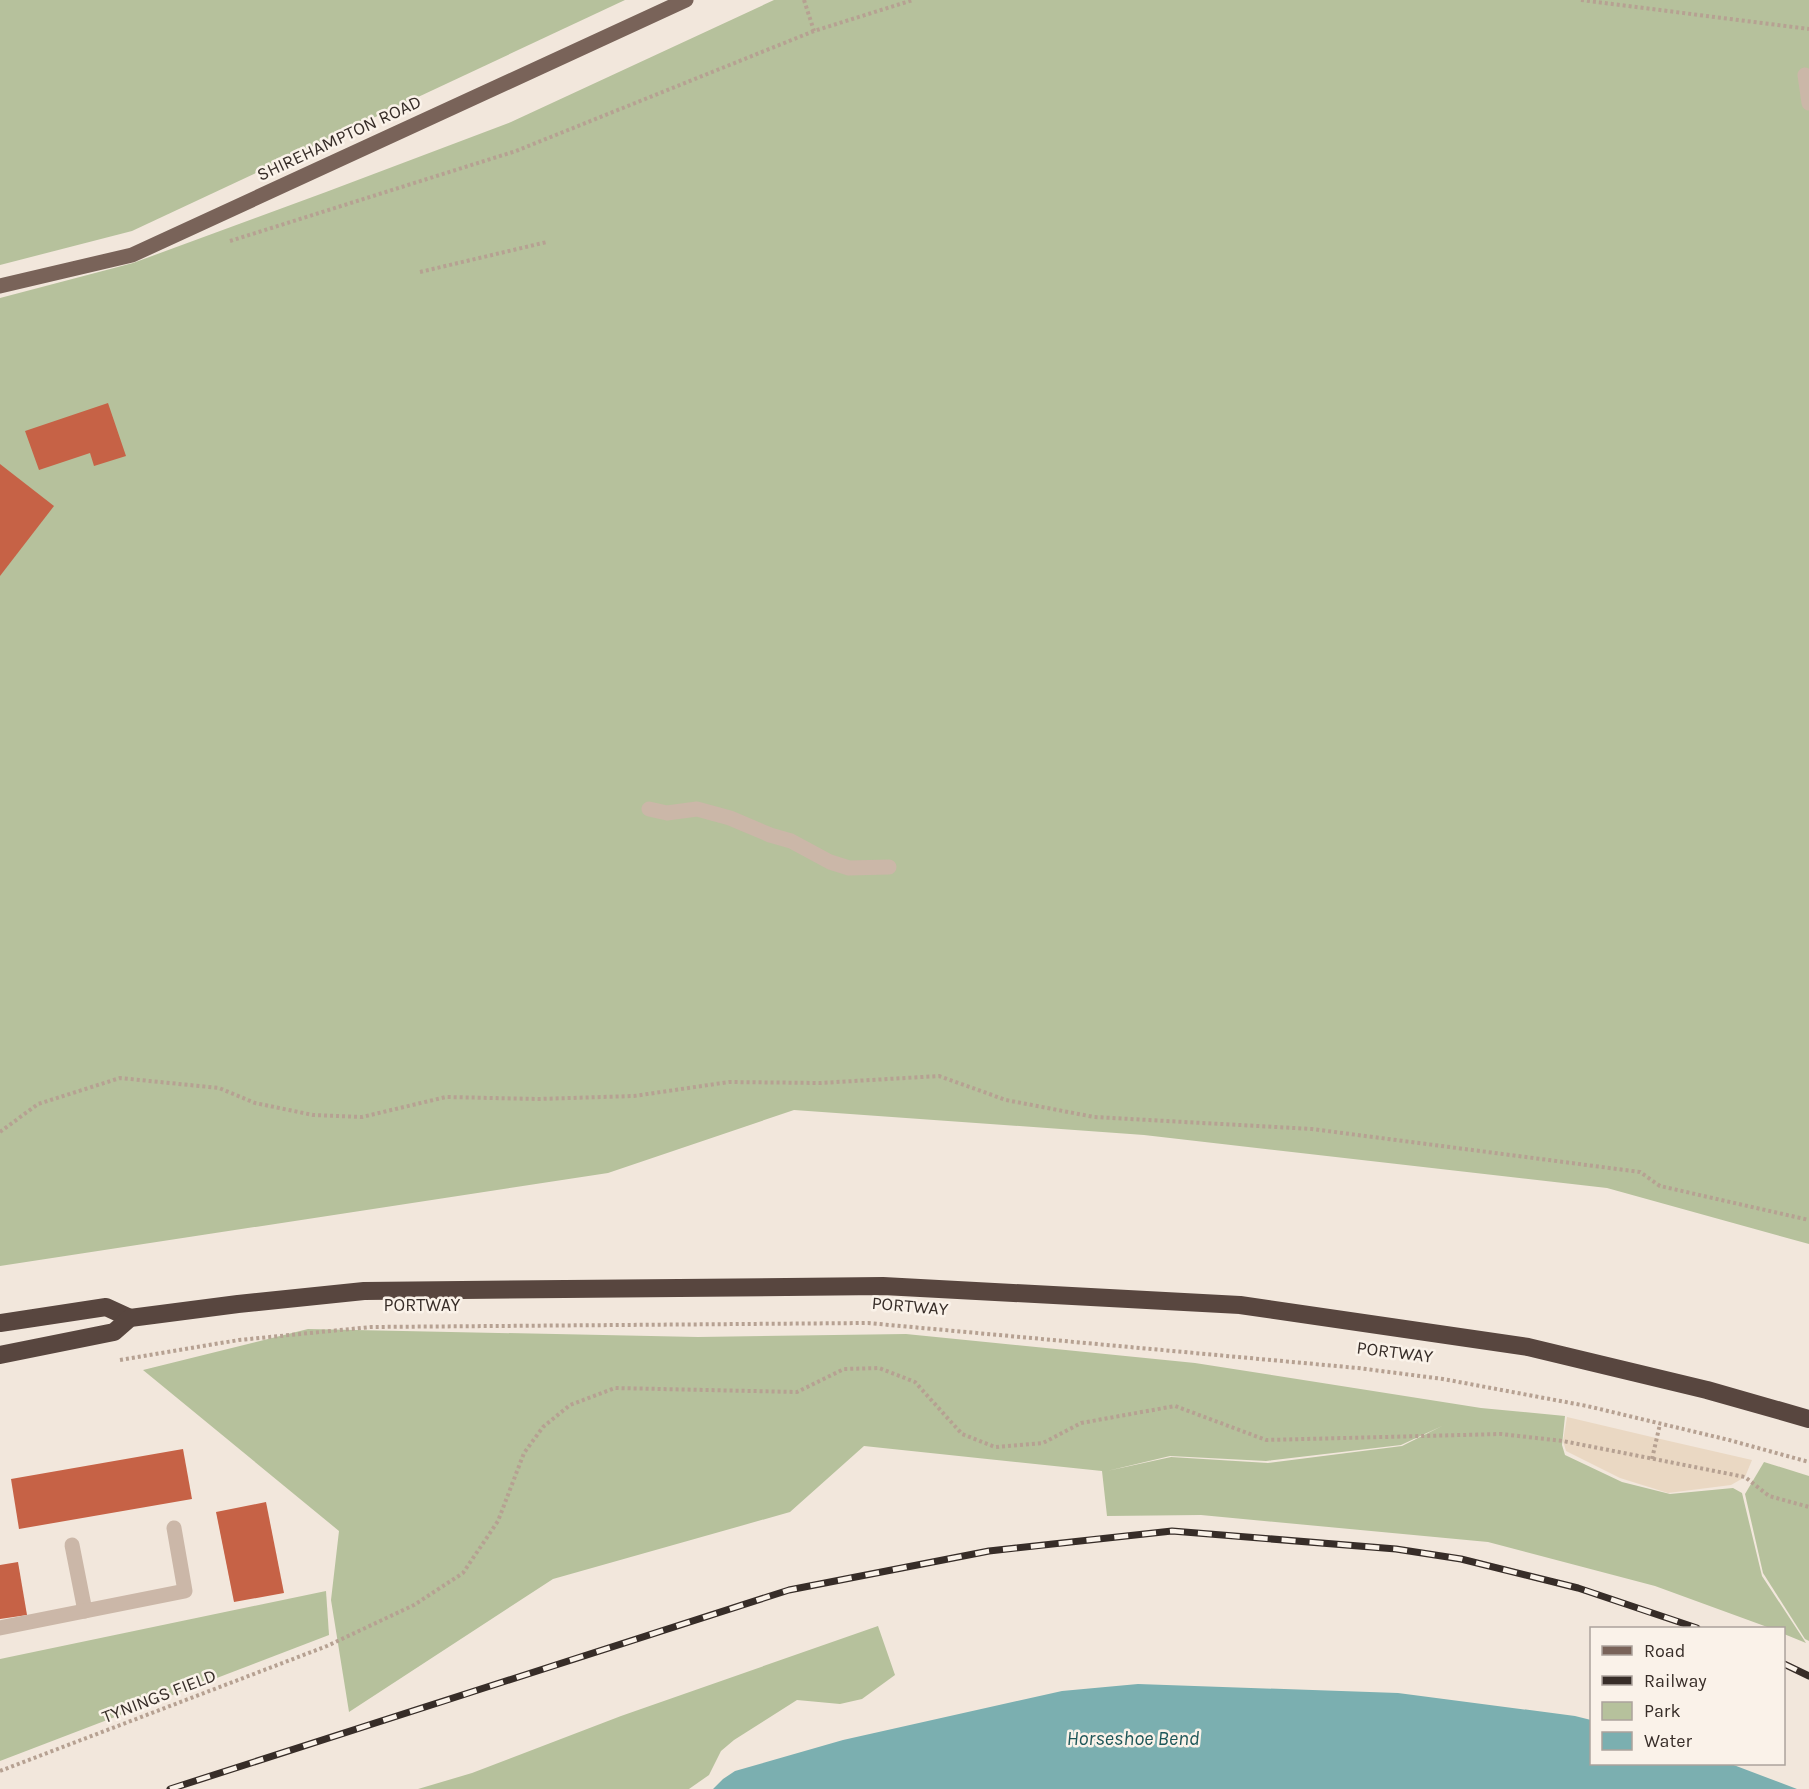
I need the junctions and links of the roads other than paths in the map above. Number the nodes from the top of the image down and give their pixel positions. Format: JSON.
{"nodes":[{"id":1,"x":686,"y":0,"type":"edge"},
{"id":2,"x":1804,"y":75,"type":"dead end"},
{"id":3,"x":1809,"y":103,"type":"edge"},
{"id":4,"x":0,"y":286,"type":"edge"},
{"id":5,"x":649,"y":809,"type":"dead end"},
{"id":6,"x":890,"y":867,"type":"dead end"},
{"id":7,"x":130,"y":1318,"type":"junction"},
{"id":8,"x":0,"y":1323,"type":"edge"},
{"id":9,"x":0,"y":1354,"type":"edge"},
{"id":10,"x":1809,"y":1419,"type":"edge"},
{"id":11,"x":174,"y":1528,"type":"dead end"},
{"id":12,"x":72,"y":1545,"type":"dead end"},
{"id":13,"x":85,"y":1611,"type":"junction"},
{"id":14,"x":0,"y":1628,"type":"edge"}],
"edges":[{"from":1,"to":4,"type":"main road","name":"SHIREHAMPTON ROAD"},
{"from":2,"to":3,"type":"street"},
{"from":5,"to":6,"type":"street"},
{"from":7,"to":8,"type":"highway","name":"PORTWAY"},
{"from":7,"to":9,"type":"highway","name":"PORTWAY"},
{"from":7,"to":10,"type":"highway","name":"PORTWAY"},
{"from":11,"to":13,"type":"street"},
{"from":12,"to":13,"type":"street"},
{"from":13,"to":14,"type":"street"}]}
